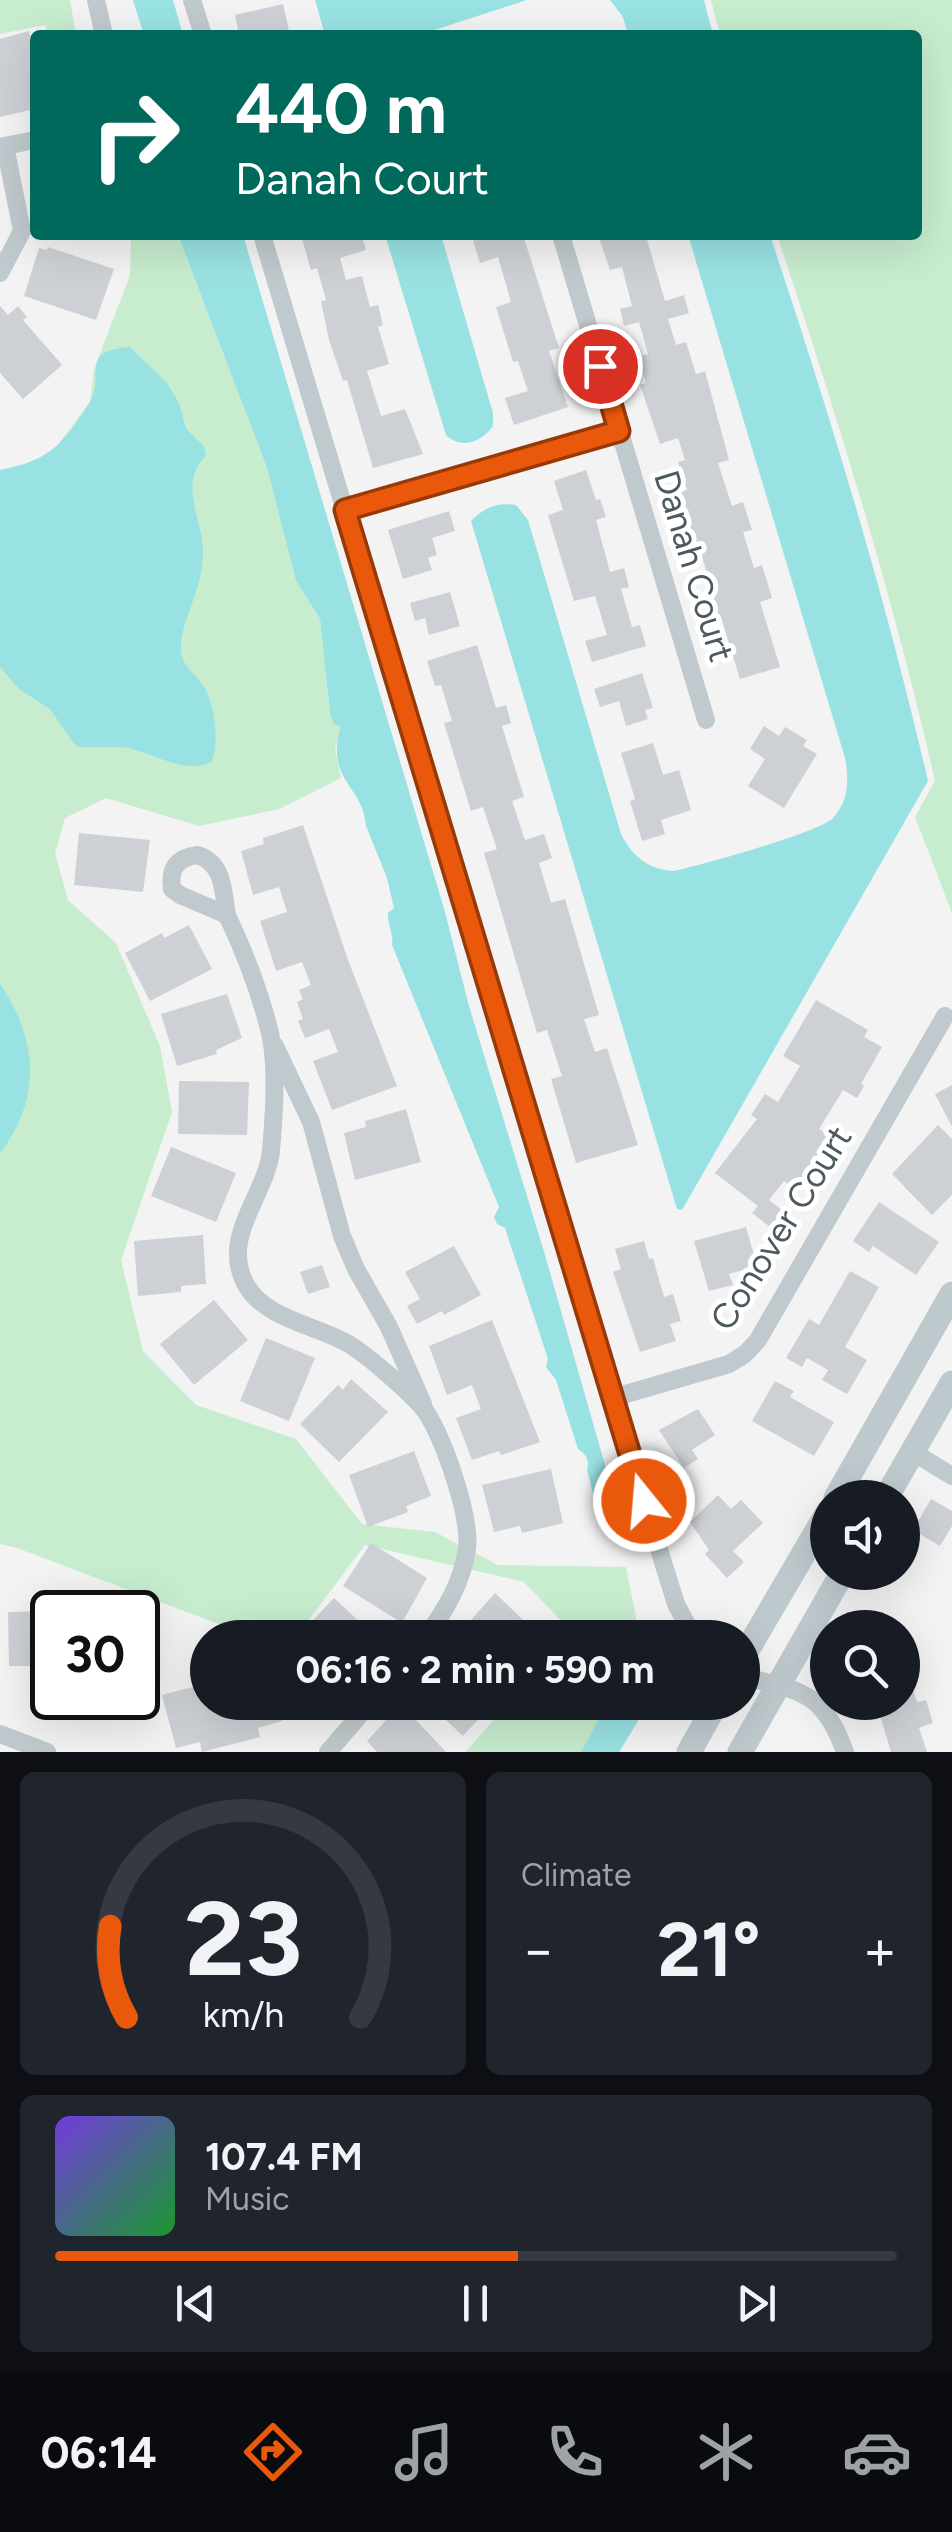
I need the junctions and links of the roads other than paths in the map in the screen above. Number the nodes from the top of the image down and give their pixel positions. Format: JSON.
{"nodes":[{"id":1,"x":96,"y":0,"type":"edge"},
{"id":2,"x":192,"y":0,"type":"edge"},
{"id":3,"x":103,"y":30,"type":"edge"},
{"id":4,"x":201,"y":30,"type":"edge"},
{"id":5,"x":30,"y":141,"type":"edge"},
{"id":6,"x":2,"y":146,"type":"edge"},
{"id":7,"x":264,"y":240,"type":"edge"},
{"id":8,"x":562,"y":240,"type":"edge"},
{"id":9,"x":0,"y":272,"type":"edge"},
{"id":10,"x":619,"y":431,"type":"junction"},
{"id":11,"x":345,"y":510,"type":"junction"},
{"id":12,"x":706,"y":720,"type":"dead end"},
{"id":13,"x":227,"y":915,"type":"dead end"},
{"id":14,"x":944,"y":1016,"type":"dead end"},
{"id":15,"x":270,"y":1032,"type":"junction"},
{"id":16,"x":952,"y":1294,"type":"edge"},
{"id":17,"x":952,"y":1383,"type":"edge"},
{"id":18,"x":612,"y":1398,"type":"junction"},
{"id":19,"x":426,"y":1412,"type":"junction"},
{"id":20,"x":913,"y":1452,"type":"junction"},
{"id":21,"x":952,"y":1476,"type":"edge"},
{"id":22,"x":846,"y":1480,"type":"edge"},
{"id":23,"x":897,"y":1480,"type":"edge"},
{"id":24,"x":810,"y":1543,"type":"edge"},
{"id":25,"x":833,"y":1590,"type":"edge"},
{"id":26,"x":438,"y":1620,"type":"edge"},
{"id":27,"x":684,"y":1620,"type":"edge"},
{"id":28,"x":760,"y":1628,"type":"edge"},
{"id":29,"x":760,"y":1681,"type":"edge"},
{"id":30,"x":778,"y":1686,"type":"junction"},
{"id":31,"x":355,"y":1720,"type":"edge"},
{"id":32,"x":708,"y":1720,"type":"edge"},
{"id":33,"x":0,"y":1734,"type":"edge"},
{"id":34,"x":48,"y":1752,"type":"edge"},
{"id":35,"x":328,"y":1752,"type":"edge"},
{"id":36,"x":689,"y":1752,"type":"edge"},
{"id":37,"x":740,"y":1752,"type":"edge"},
{"id":38,"x":845,"y":1752,"type":"edge"}],
"edges":[{"from":1,"to":3,"type":"street"},
{"from":2,"to":4,"type":"street"},
{"from":5,"to":6,"type":"street"},
{"from":6,"to":9,"type":"street"},
{"from":7,"to":11,"type":"street"},
{"from":8,"to":10,"type":"street","name":"Danah Court"},
{"from":10,"to":11,"type":"street"},
{"from":10,"to":12,"type":"street","name":"Danah Court"},
{"from":11,"to":18,"type":"street"},
{"from":13,"to":15,"type":"street"},
{"from":14,"to":18,"type":"street","name":"Conover Court"},
{"from":15,"to":19,"type":"street"},
{"from":15,"to":19,"type":"street"},
{"from":16,"to":22,"type":"main road"},
{"from":17,"to":20,"type":"main road"},
{"from":18,"to":27,"type":"street"},
{"from":19,"to":26,"type":"street"},
{"from":20,"to":21,"type":"street"},
{"from":20,"to":23,"type":"main road"},
{"from":24,"to":28,"type":"main road"},
{"from":25,"to":30,"type":"main road"},
{"from":29,"to":30,"type":"street"},
{"from":30,"to":37,"type":"main road"},
{"from":30,"to":38,"type":"street"},
{"from":31,"to":35,"type":"street"},
{"from":32,"to":36,"type":"main road"},
{"from":33,"to":34,"type":"street"}]}
